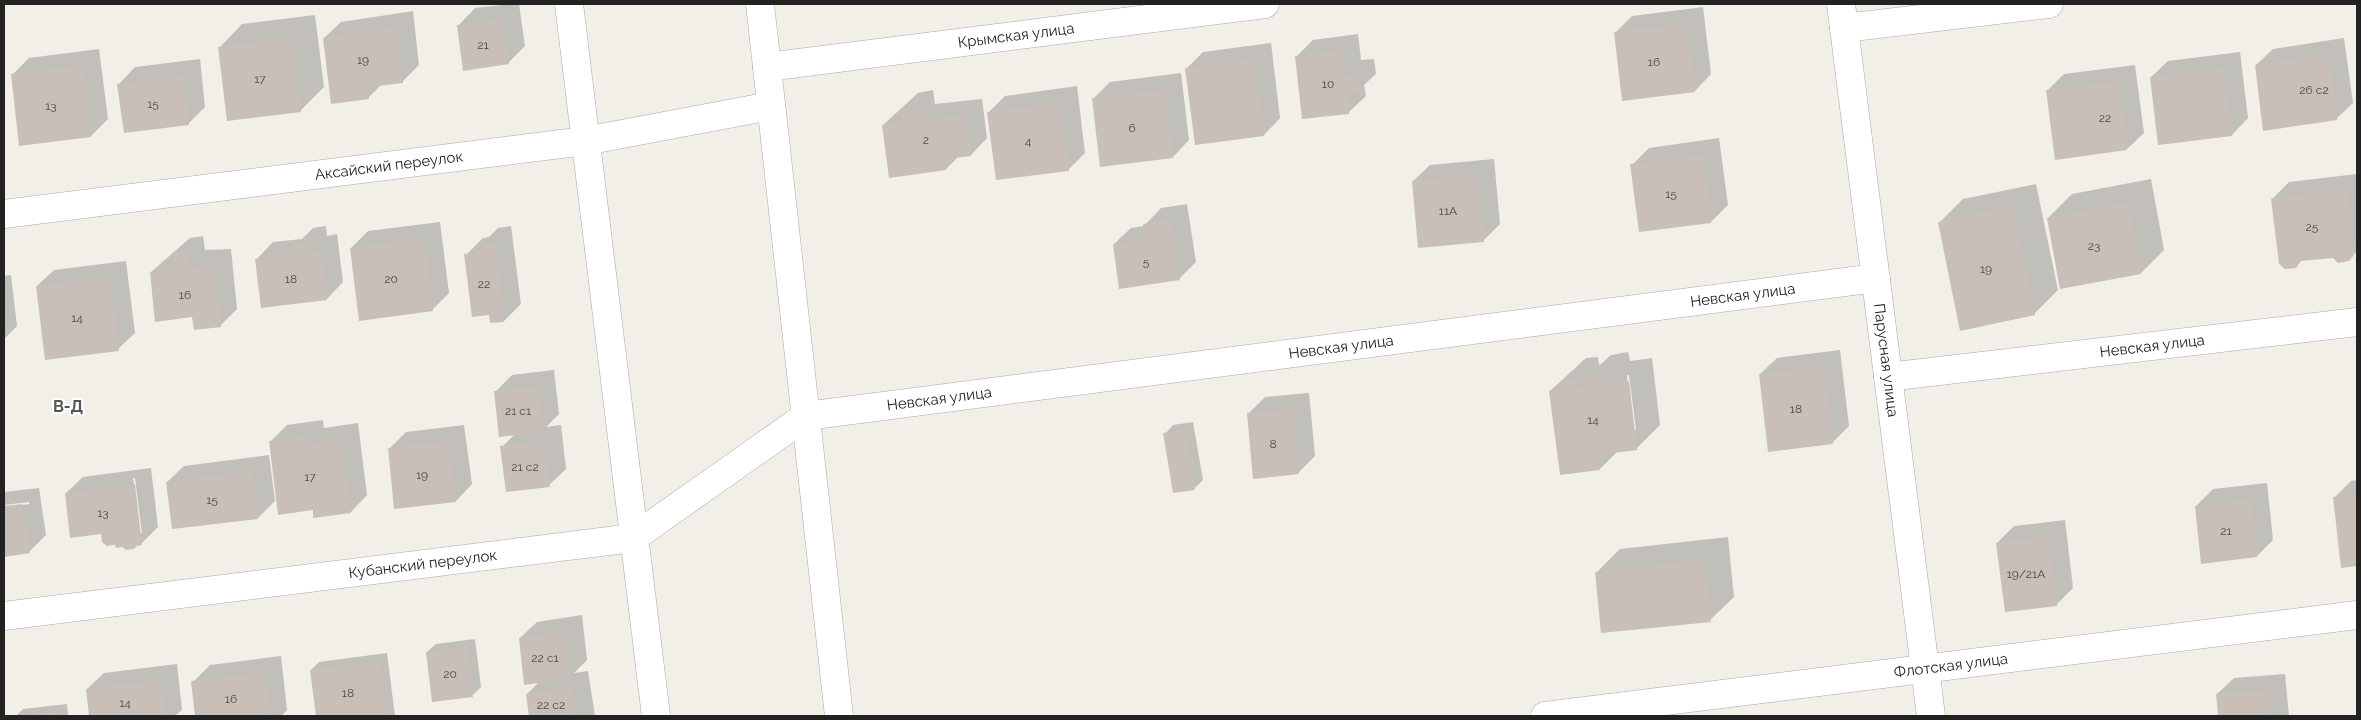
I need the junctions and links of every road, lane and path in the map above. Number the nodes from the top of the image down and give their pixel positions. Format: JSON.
{"nodes":[{"id":1,"x":569,"y":4,"type":"edge"},
{"id":2,"x":760,"y":4,"type":"edge"},
{"id":3,"x":1264,"y":4,"type":"edge"},
{"id":4,"x":2050,"y":4,"type":"edge"},
{"id":5,"x":1842,"y":16,"type":"edge"},
{"id":6,"x":767,"y":67,"type":"junction"},
{"id":7,"x":772,"y":106,"type":"junction"},
{"id":8,"x":585,"y":141,"type":"junction"},
{"id":9,"x":4,"y":214,"type":"edge"},
{"id":10,"x":1876,"y":278,"type":"junction"},
{"id":11,"x":2357,"y":322,"type":"edge"},
{"id":12,"x":1888,"y":377,"type":"junction"},
{"id":13,"x":806,"y":416,"type":"junction"},
{"id":14,"x":634,"y":538,"type":"junction"},
{"id":15,"x":2357,"y":615,"type":"edge"},
{"id":16,"x":4,"y":616,"type":"edge"},
{"id":17,"x":1925,"y":670,"type":"junction"},
{"id":18,"x":656,"y":716,"type":"edge"},
{"id":19,"x":839,"y":716,"type":"edge"},
{"id":20,"x":1545,"y":716,"type":"edge"},
{"id":21,"x":1931,"y":716,"type":"edge"}],
"edges":[{"from":1,"to":8,"type":"street"},
{"from":2,"to":6,"type":"street"},
{"from":3,"to":6,"type":"street","name":"Крымская улица"},
{"from":4,"to":5,"type":"street"},
{"from":5,"to":10,"type":"street","name":"Парусная улица"},
{"from":6,"to":7,"type":"street"},
{"from":7,"to":8,"type":"street","name":"Аксайский переулок"},
{"from":7,"to":13,"type":"street"},
{"from":8,"to":9,"type":"street","name":"Аксайский переулок"},
{"from":8,"to":14,"type":"street"},
{"from":10,"to":12,"type":"street","name":"Парусная улица"},
{"from":10,"to":13,"type":"street","name":"Невская улица"},
{"from":11,"to":12,"type":"street","name":"Невская улица"},
{"from":12,"to":17,"type":"street","name":"Парусная улица"},
{"from":13,"to":14,"type":"street","name":"Кубанский переулок"},
{"from":13,"to":19,"type":"street"},
{"from":14,"to":16,"type":"street","name":"Кубанский переулок"},
{"from":14,"to":18,"type":"street"},
{"from":15,"to":17,"type":"street","name":"Флотская улица"},
{"from":17,"to":20,"type":"street","name":"Флотская улица"},
{"from":17,"to":21,"type":"street","name":"Парусная улица"}]}
